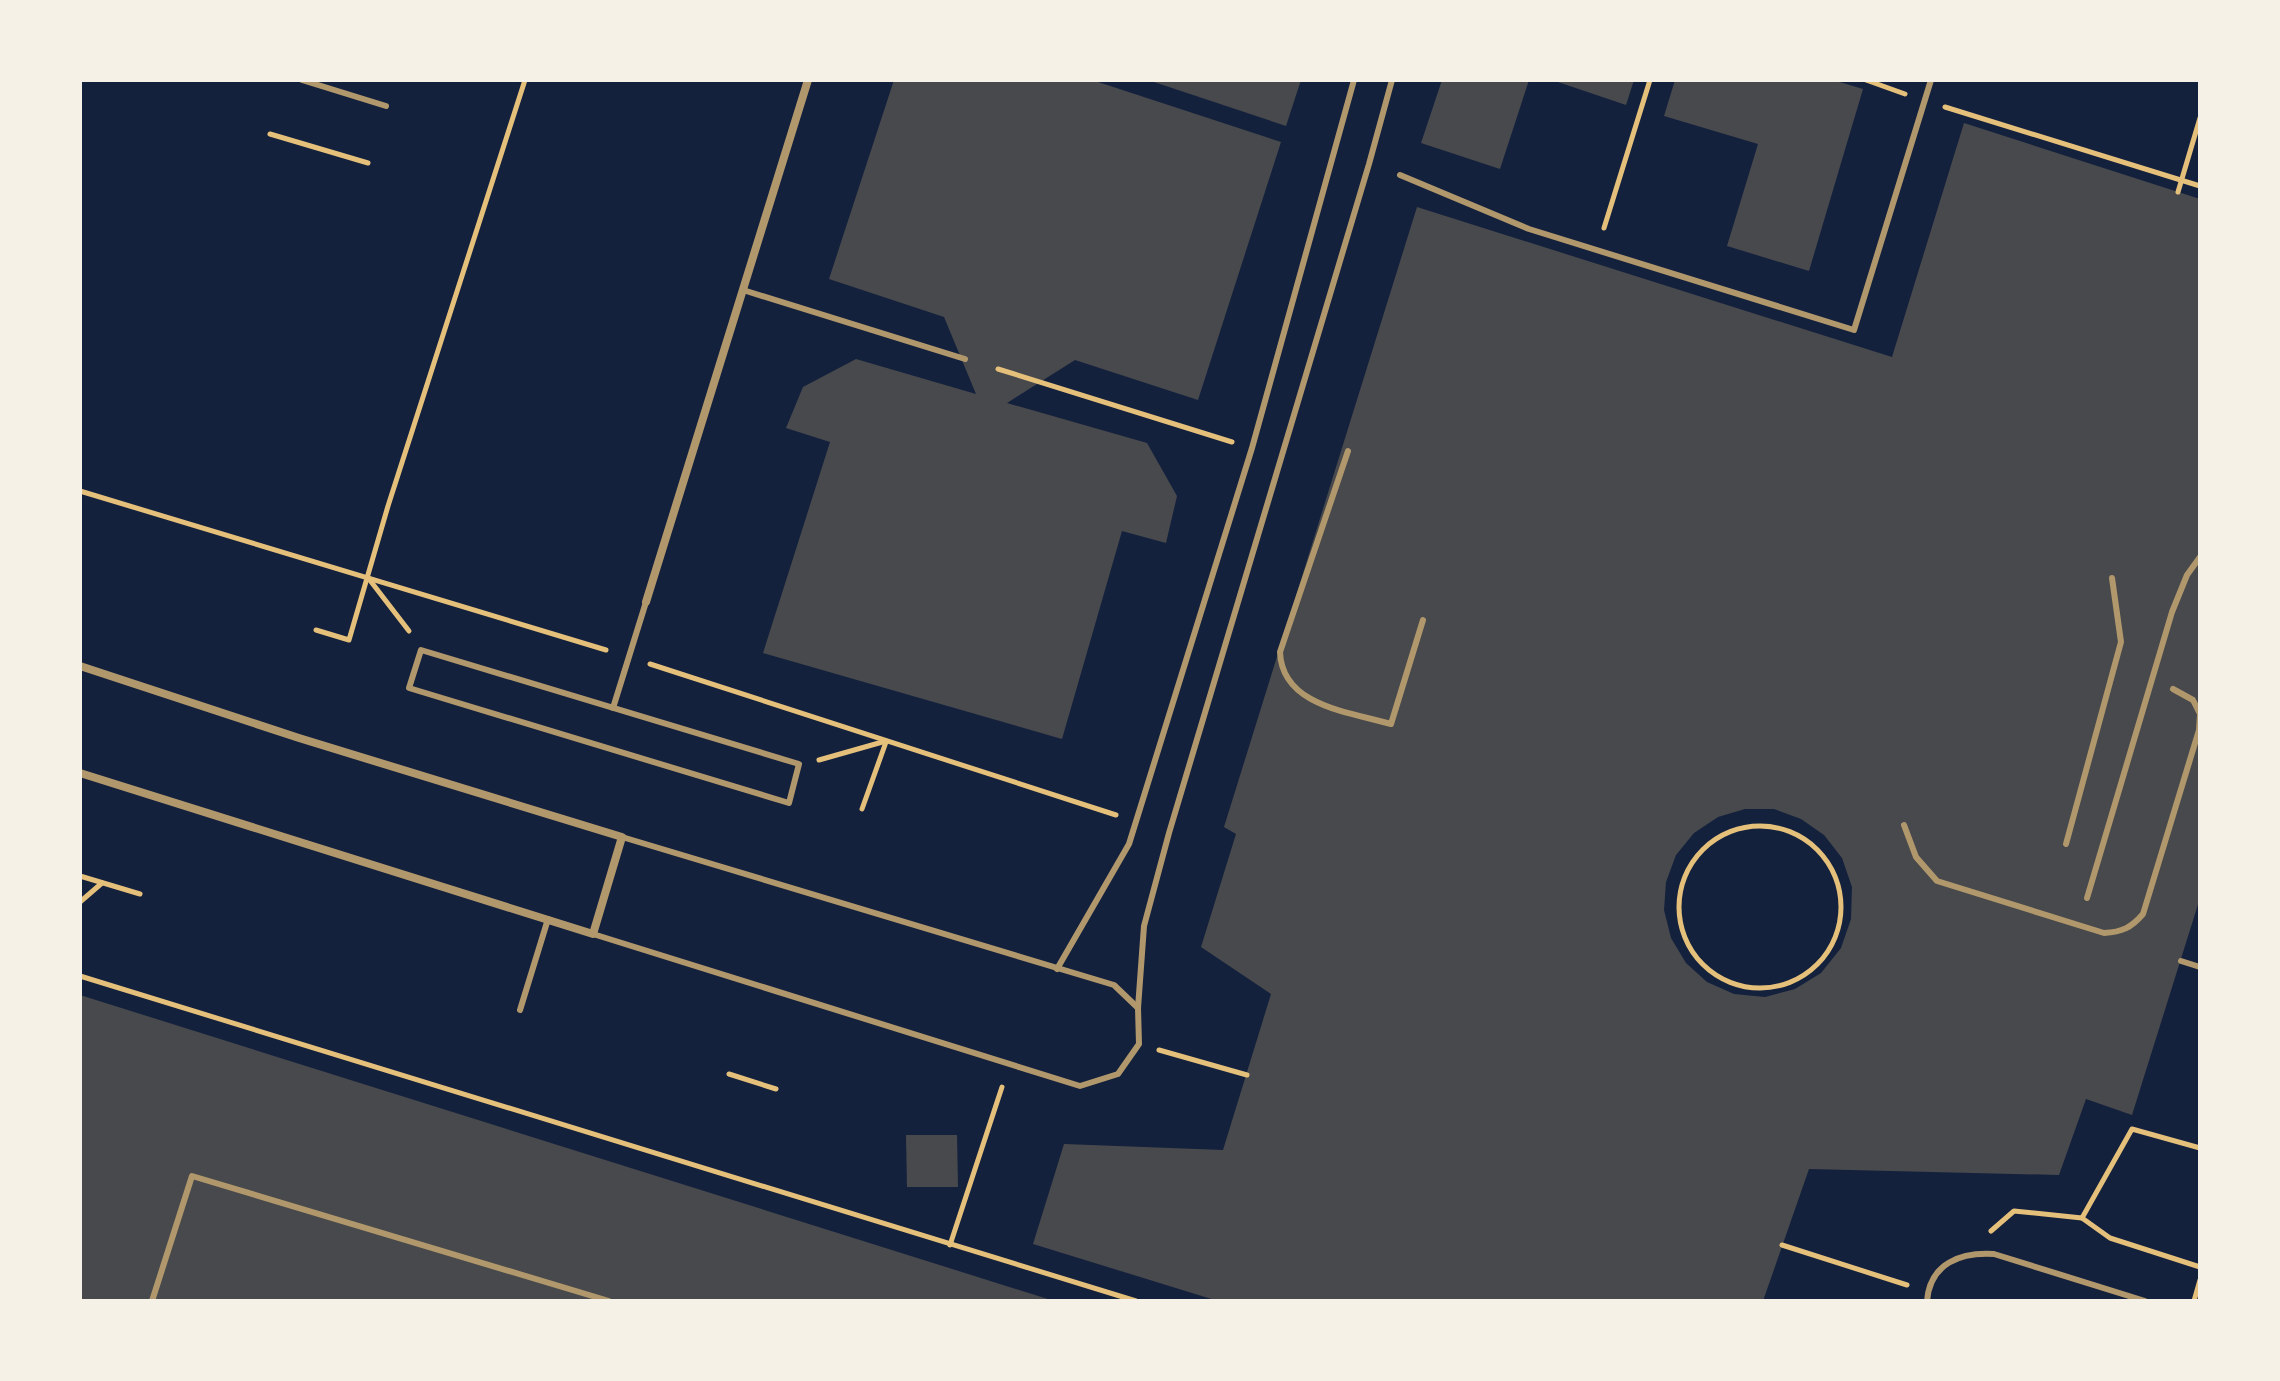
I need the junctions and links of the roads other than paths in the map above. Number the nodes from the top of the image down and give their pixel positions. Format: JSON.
{"nodes":[{"id":1,"x":302,"y":80,"type":"edge"},
{"id":2,"x":808,"y":80,"type":"edge"},
{"id":3,"x":1354,"y":80,"type":"edge"},
{"id":4,"x":1392,"y":80,"type":"edge"},
{"id":5,"x":1931,"y":80,"type":"edge"},
{"id":6,"x":386,"y":106,"type":"dead end"},
{"id":7,"x":1400,"y":175,"type":"dead end"},
{"id":8,"x":743,"y":290,"type":"junction"},
{"id":9,"x":965,"y":359,"type":"dead end"},
{"id":10,"x":1348,"y":451,"type":"dead end"},
{"id":11,"x":2200,"y":557,"type":"edge"},
{"id":12,"x":2112,"y":578,"type":"dead end"},
{"id":13,"x":646,"y":602,"type":"joint"},
{"id":14,"x":1423,"y":620,"type":"dead end"},
{"id":15,"x":80,"y":666,"type":"edge"},
{"id":16,"x":2173,"y":689,"type":"dead end"},
{"id":17,"x":613,"y":708,"type":"junction"},
{"id":18,"x":2200,"y":714,"type":"edge"},
{"id":19,"x":80,"y":773,"type":"edge"},
{"id":20,"x":1904,"y":825,"type":"dead end"},
{"id":21,"x":622,"y":837,"type":"junction"},
{"id":22,"x":2066,"y":844,"type":"dead end"},
{"id":23,"x":2087,"y":898,"type":"dead end"},
{"id":24,"x":548,"y":919,"type":"junction"},
{"id":25,"x":593,"y":934,"type":"junction"},
{"id":26,"x":2181,"y":961,"type":"dead end"},
{"id":27,"x":2200,"y":967,"type":"edge"},
{"id":28,"x":1057,"y":969,"type":"junction"},
{"id":29,"x":1138,"y":1008,"type":"junction"},
{"id":30,"x":520,"y":1010,"type":"dead end"},
{"id":31,"x":152,"y":1301,"type":"edge"},
{"id":32,"x":609,"y":1301,"type":"edge"},
{"id":33,"x":1927,"y":1301,"type":"edge"},
{"id":34,"x":2145,"y":1301,"type":"edge"}],
"edges":[{"from":1,"to":6,"type":"lane"},
{"from":2,"to":8,"type":"street"},
{"from":3,"to":28,"type":"lane"},
{"from":4,"to":29,"type":"lane"},
{"from":5,"to":7,"type":"lane"},
{"from":8,"to":9,"type":"lane"},
{"from":8,"to":13,"type":"street"},
{"from":10,"to":14,"type":"lane"},
{"from":11,"to":23,"type":"lane"},
{"from":12,"to":22,"type":"lane"},
{"from":13,"to":17,"type":"lane"},
{"from":15,"to":21,"type":"street"},
{"from":16,"to":18,"type":"lane"},
{"from":17,"to":17,"type":"lane"},
{"from":18,"to":20,"type":"lane"},
{"from":19,"to":24,"type":"street"},
{"from":21,"to":25,"type":"street"},
{"from":21,"to":28,"type":"lane"},
{"from":24,"to":25,"type":"street"},
{"from":24,"to":30,"type":"lane"},
{"from":25,"to":29,"type":"lane"},
{"from":26,"to":27,"type":"lane"},
{"from":28,"to":29,"type":"lane"},
{"from":31,"to":32,"type":"lane"},
{"from":33,"to":34,"type":"lane"}]}
